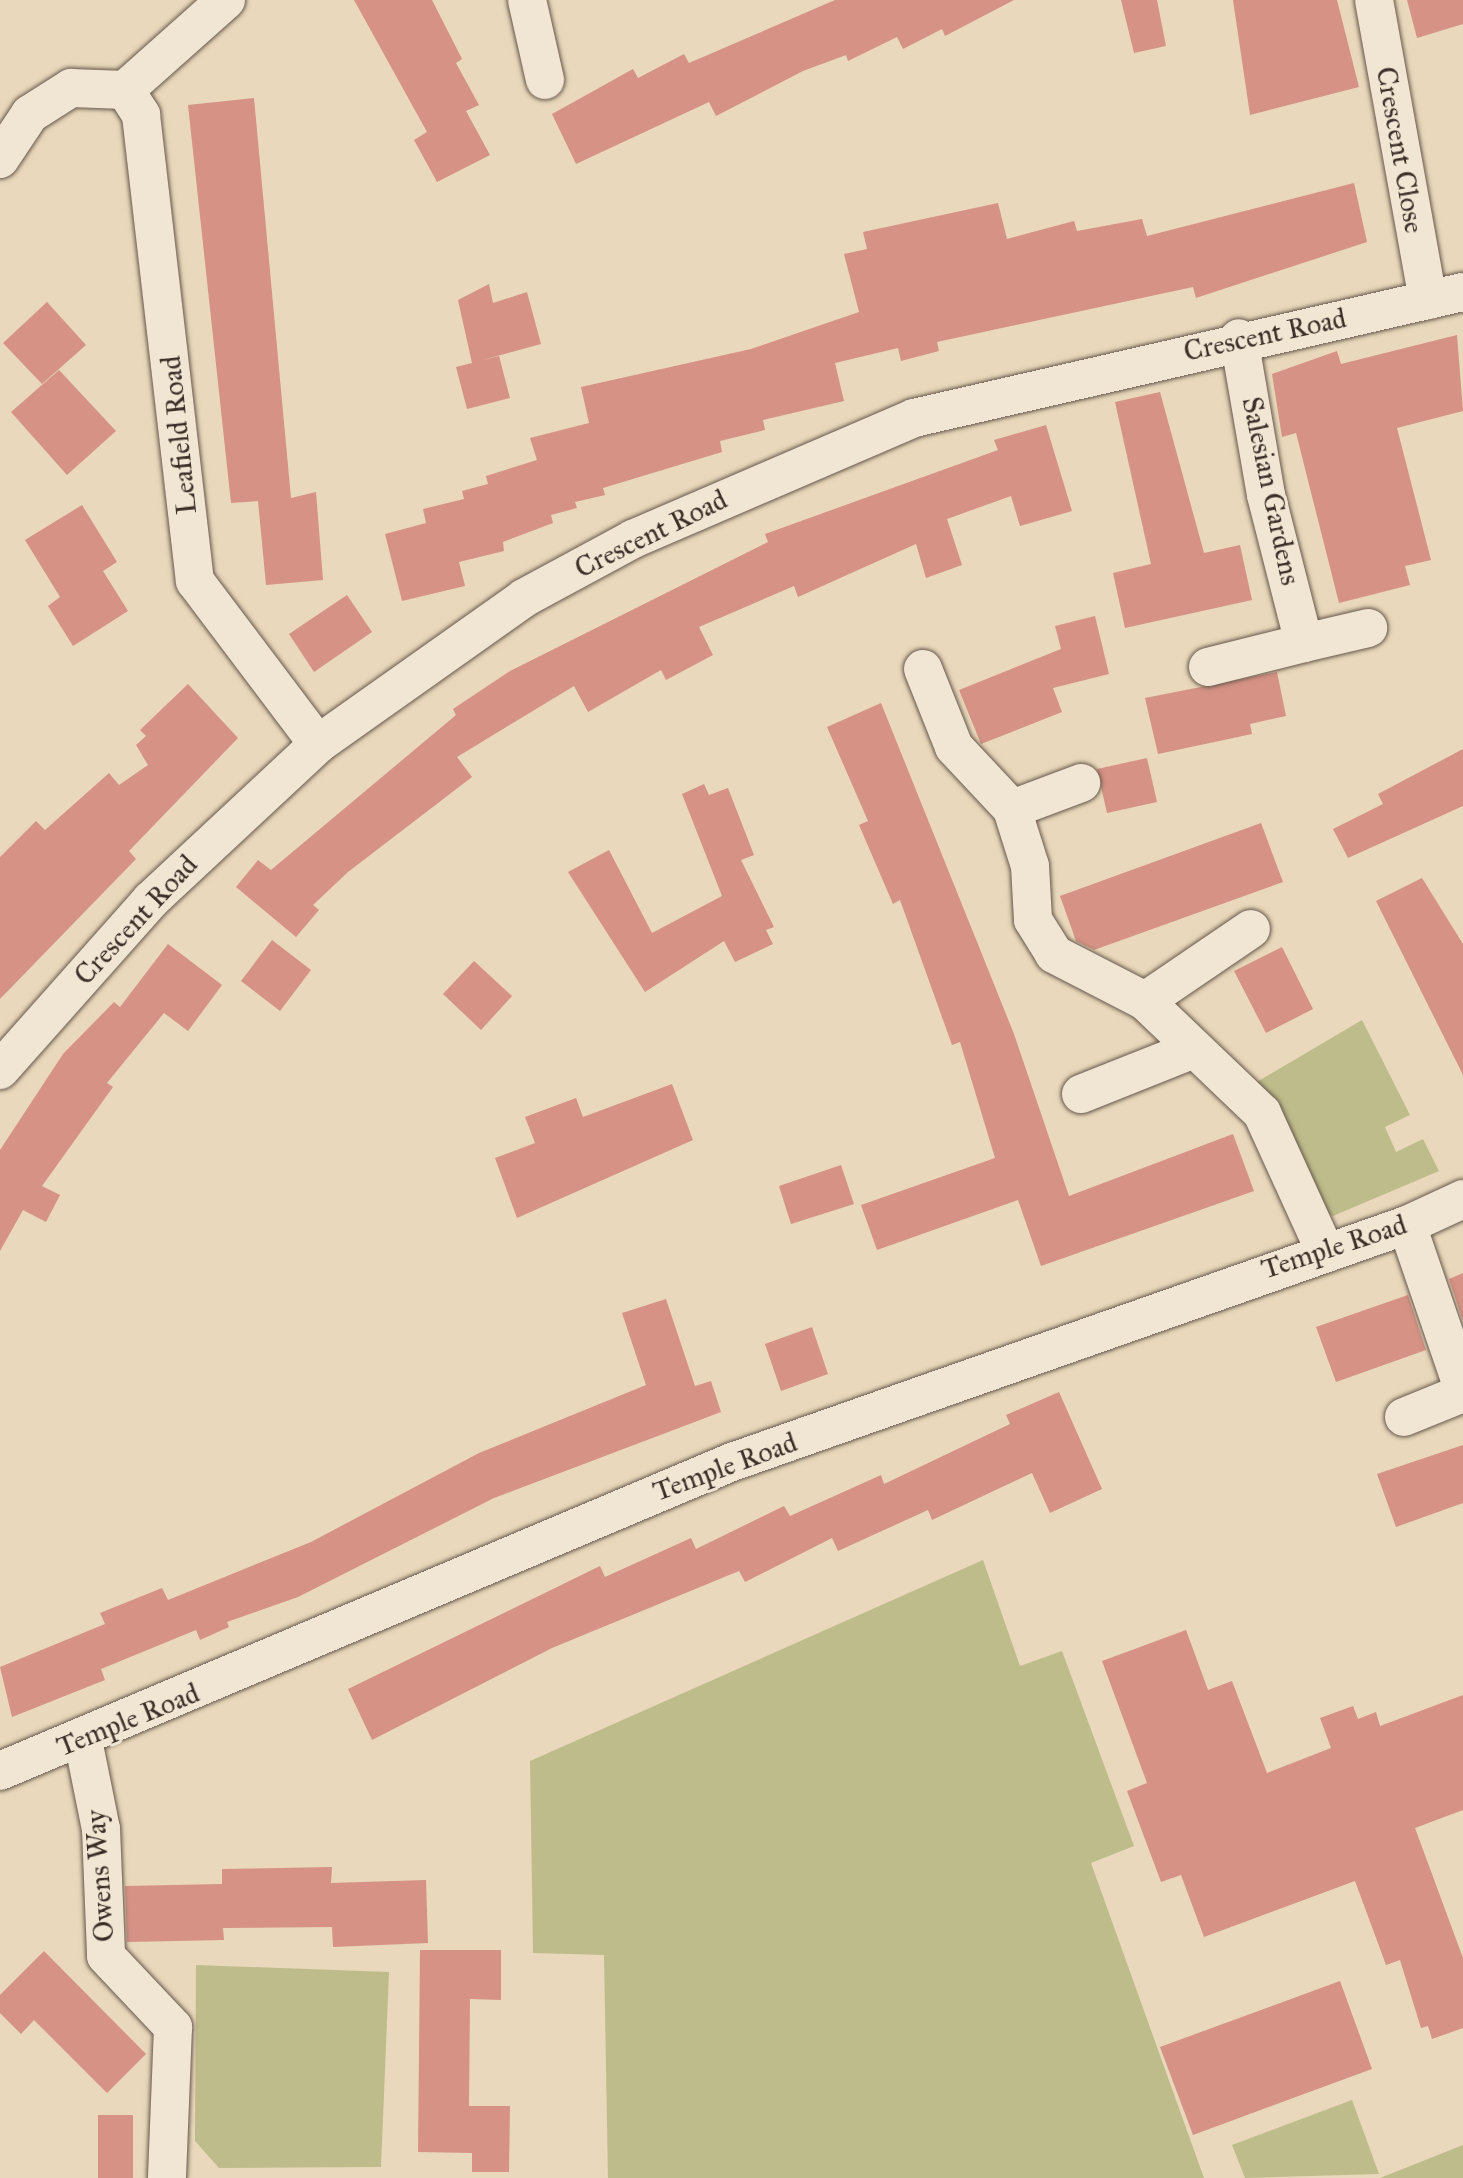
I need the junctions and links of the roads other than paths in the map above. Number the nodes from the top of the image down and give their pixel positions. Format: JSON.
{"nodes":[{"id":1,"x":226,"y":0,"type":"edge"},
{"id":2,"x":1374,"y":0,"type":"edge"},
{"id":3,"x":544,"y":16,"type":"edge"},
{"id":4,"x":545,"y":80,"type":"dead end"},
{"id":5,"x":125,"y":90,"type":"junction"},
{"id":6,"x":0,"y":159,"type":"edge"},
{"id":7,"x":1445,"y":296,"type":"edge"},
{"id":8,"x":1239,"y":338,"type":"junction"},
{"id":9,"x":1368,"y":628,"type":"dead end"},
{"id":10,"x":1304,"y":643,"type":"junction"},
{"id":11,"x":1208,"y":667,"type":"dead end"},
{"id":12,"x":923,"y":669,"type":"dead end"},
{"id":13,"x":318,"y":744,"type":"junction"},
{"id":14,"x":1081,"y":783,"type":"dead end"},
{"id":15,"x":1012,"y":809,"type":"junction"},
{"id":16,"x":1251,"y":929,"type":"dead end"},
{"id":17,"x":1145,"y":1001,"type":"junction"},
{"id":18,"x":1194,"y":1049,"type":"junction"},
{"id":19,"x":0,"y":1070,"type":"edge"},
{"id":20,"x":1081,"y":1094,"type":"dead end"},
{"id":21,"x":1463,"y":1199,"type":"edge"},
{"id":22,"x":1407,"y":1225,"type":"junction"},
{"id":23,"x":1324,"y":1249,"type":"junction"},
{"id":24,"x":1463,"y":1391,"type":"edge"},
{"id":25,"x":1404,"y":1417,"type":"dead end"},
{"id":26,"x":83,"y":1740,"type":"junction"},
{"id":27,"x":0,"y":1771,"type":"edge"},
{"id":28,"x":167,"y":2178,"type":"edge"}],
"edges":[{"from":1,"to":5,"type":"street"},
{"from":2,"to":7,"type":"street","name":"Crescent Close"},
{"from":3,"to":4,"type":"street"},
{"from":5,"to":6,"type":"street"},
{"from":5,"to":13,"type":"street","name":"Leafield Road"},
{"from":7,"to":8,"type":"street","name":"Crescent Road"},
{"from":8,"to":10,"type":"street","name":"Salesian Gardens"},
{"from":8,"to":13,"type":"street","name":"Crescent Road"},
{"from":9,"to":10,"type":"street"},
{"from":10,"to":11,"type":"street"},
{"from":12,"to":15,"type":"street"},
{"from":13,"to":19,"type":"street","name":"Crescent Road"},
{"from":14,"to":15,"type":"street"},
{"from":15,"to":17,"type":"street"},
{"from":16,"to":17,"type":"street"},
{"from":17,"to":18,"type":"street"},
{"from":18,"to":20,"type":"street"},
{"from":18,"to":23,"type":"street"},
{"from":21,"to":22,"type":"street","name":"Temple Road"},
{"from":22,"to":23,"type":"street","name":"Temple Road"},
{"from":22,"to":24,"type":"street"},
{"from":23,"to":26,"type":"street","name":"Temple Road"},
{"from":24,"to":25,"type":"street"},
{"from":26,"to":27,"type":"street","name":"Temple Road"},
{"from":26,"to":28,"type":"street","name":"Owens Way"}]}
